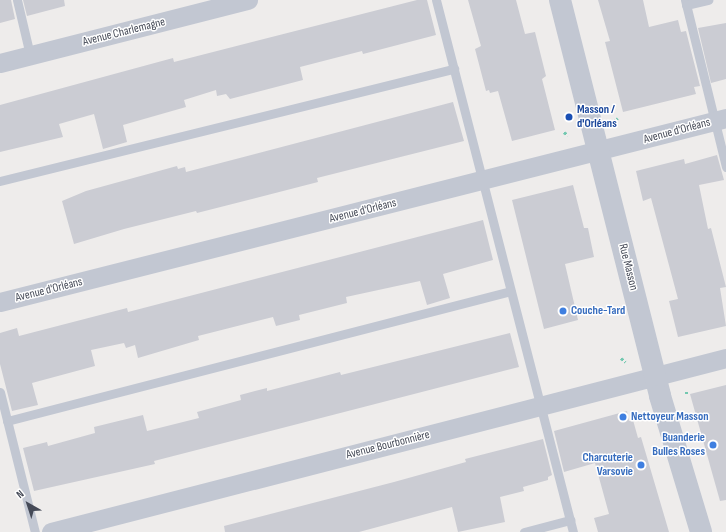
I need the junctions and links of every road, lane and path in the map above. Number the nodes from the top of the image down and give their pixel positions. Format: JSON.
{"nodes":[{"id":1,"x":17,"y":0,"type":"edge"},
{"id":2,"x":248,"y":0,"type":"edge"},
{"id":3,"x":436,"y":0,"type":"edge"},
{"id":4,"x":560,"y":0,"type":"edge"},
{"id":5,"x":708,"y":0,"type":"edge"},
{"id":6,"x":685,"y":3,"type":"edge"},
{"id":7,"x":30,"y":56,"type":"junction"},
{"id":8,"x":0,"y":63,"type":"edge"},
{"id":9,"x":454,"y":69,"type":"junction"},
{"id":10,"x":720,"y":119,"type":"edge"},
{"id":11,"x":564,"y":132,"type":"dead end"},
{"id":12,"x":568,"y":135,"type":"dead end"},
{"id":13,"x":598,"y":152,"type":"junction"},
{"id":14,"x":726,"y":167,"type":"edge"},
{"id":15,"x":0,"y":180,"type":"edge"},
{"id":16,"x":483,"y":181,"type":"junction"},
{"id":17,"x":511,"y":291,"type":"junction"},
{"id":18,"x":0,"y":302,"type":"edge"},
{"id":19,"x":621,"y":358,"type":"dead end"},
{"id":20,"x":726,"y":358,"type":"edge"},
{"id":21,"x":626,"y":362,"type":"dead end"},
{"id":22,"x":655,"y":376,"type":"junction"},
{"id":23,"x":0,"y":392,"type":"edge"},
{"id":24,"x":685,"y":393,"type":"dead end"},
{"id":25,"x":689,"y":393,"type":"dead end"},
{"id":26,"x":541,"y":406,"type":"junction"},
{"id":27,"x":7,"y":421,"type":"junction"},
{"id":28,"x":570,"y":520,"type":"junction"},
{"id":29,"x":35,"y":532,"type":"edge"},
{"id":30,"x":51,"y":532,"type":"edge"},
{"id":31,"x":524,"y":532,"type":"edge"},
{"id":32,"x":573,"y":532,"type":"edge"},
{"id":33,"x":701,"y":532,"type":"edge"}],
"edges":[{"from":1,"to":7,"type":"lane"},
{"from":2,"to":7,"type":"street","name":"Avenue Charlemagne"},
{"from":3,"to":9,"type":"lane"},
{"from":4,"to":13,"type":"street","name":"Rue Masson"},
{"from":5,"to":6,"type":"lane"},
{"from":6,"to":10,"type":"lane"},
{"from":7,"to":8,"type":"street","name":"Avenue Charlemagne"},
{"from":9,"to":15,"type":"lane"},
{"from":9,"to":16,"type":"lane"},
{"from":10,"to":13,"type":"street","name":"Avenue d'Orléans"},
{"from":10,"to":14,"type":"lane"},
{"from":11,"to":12,"type":"path"},
{"from":13,"to":16,"type":"street","name":"Avenue d'Orléans"},
{"from":13,"to":22,"type":"street","name":"Rue Masson"},
{"from":16,"to":17,"type":"lane"},
{"from":16,"to":18,"type":"street","name":"Avenue d'Orléans"},
{"from":17,"to":26,"type":"lane"},
{"from":17,"to":27,"type":"lane"},
{"from":19,"to":21,"type":"path"},
{"from":20,"to":22,"type":"street","name":"Avenue Bourbonnière"},
{"from":22,"to":26,"type":"street","name":"Avenue Bourbonnière"},
{"from":22,"to":33,"type":"street","name":"Rue Masson"},
{"from":23,"to":27,"type":"lane"},
{"from":24,"to":25,"type":"path"},
{"from":26,"to":28,"type":"lane"},
{"from":26,"to":30,"type":"street","name":"Avenue Bourbonnière"},
{"from":27,"to":29,"type":"lane"},
{"from":28,"to":31,"type":"lane"},
{"from":28,"to":32,"type":"lane"}]}
